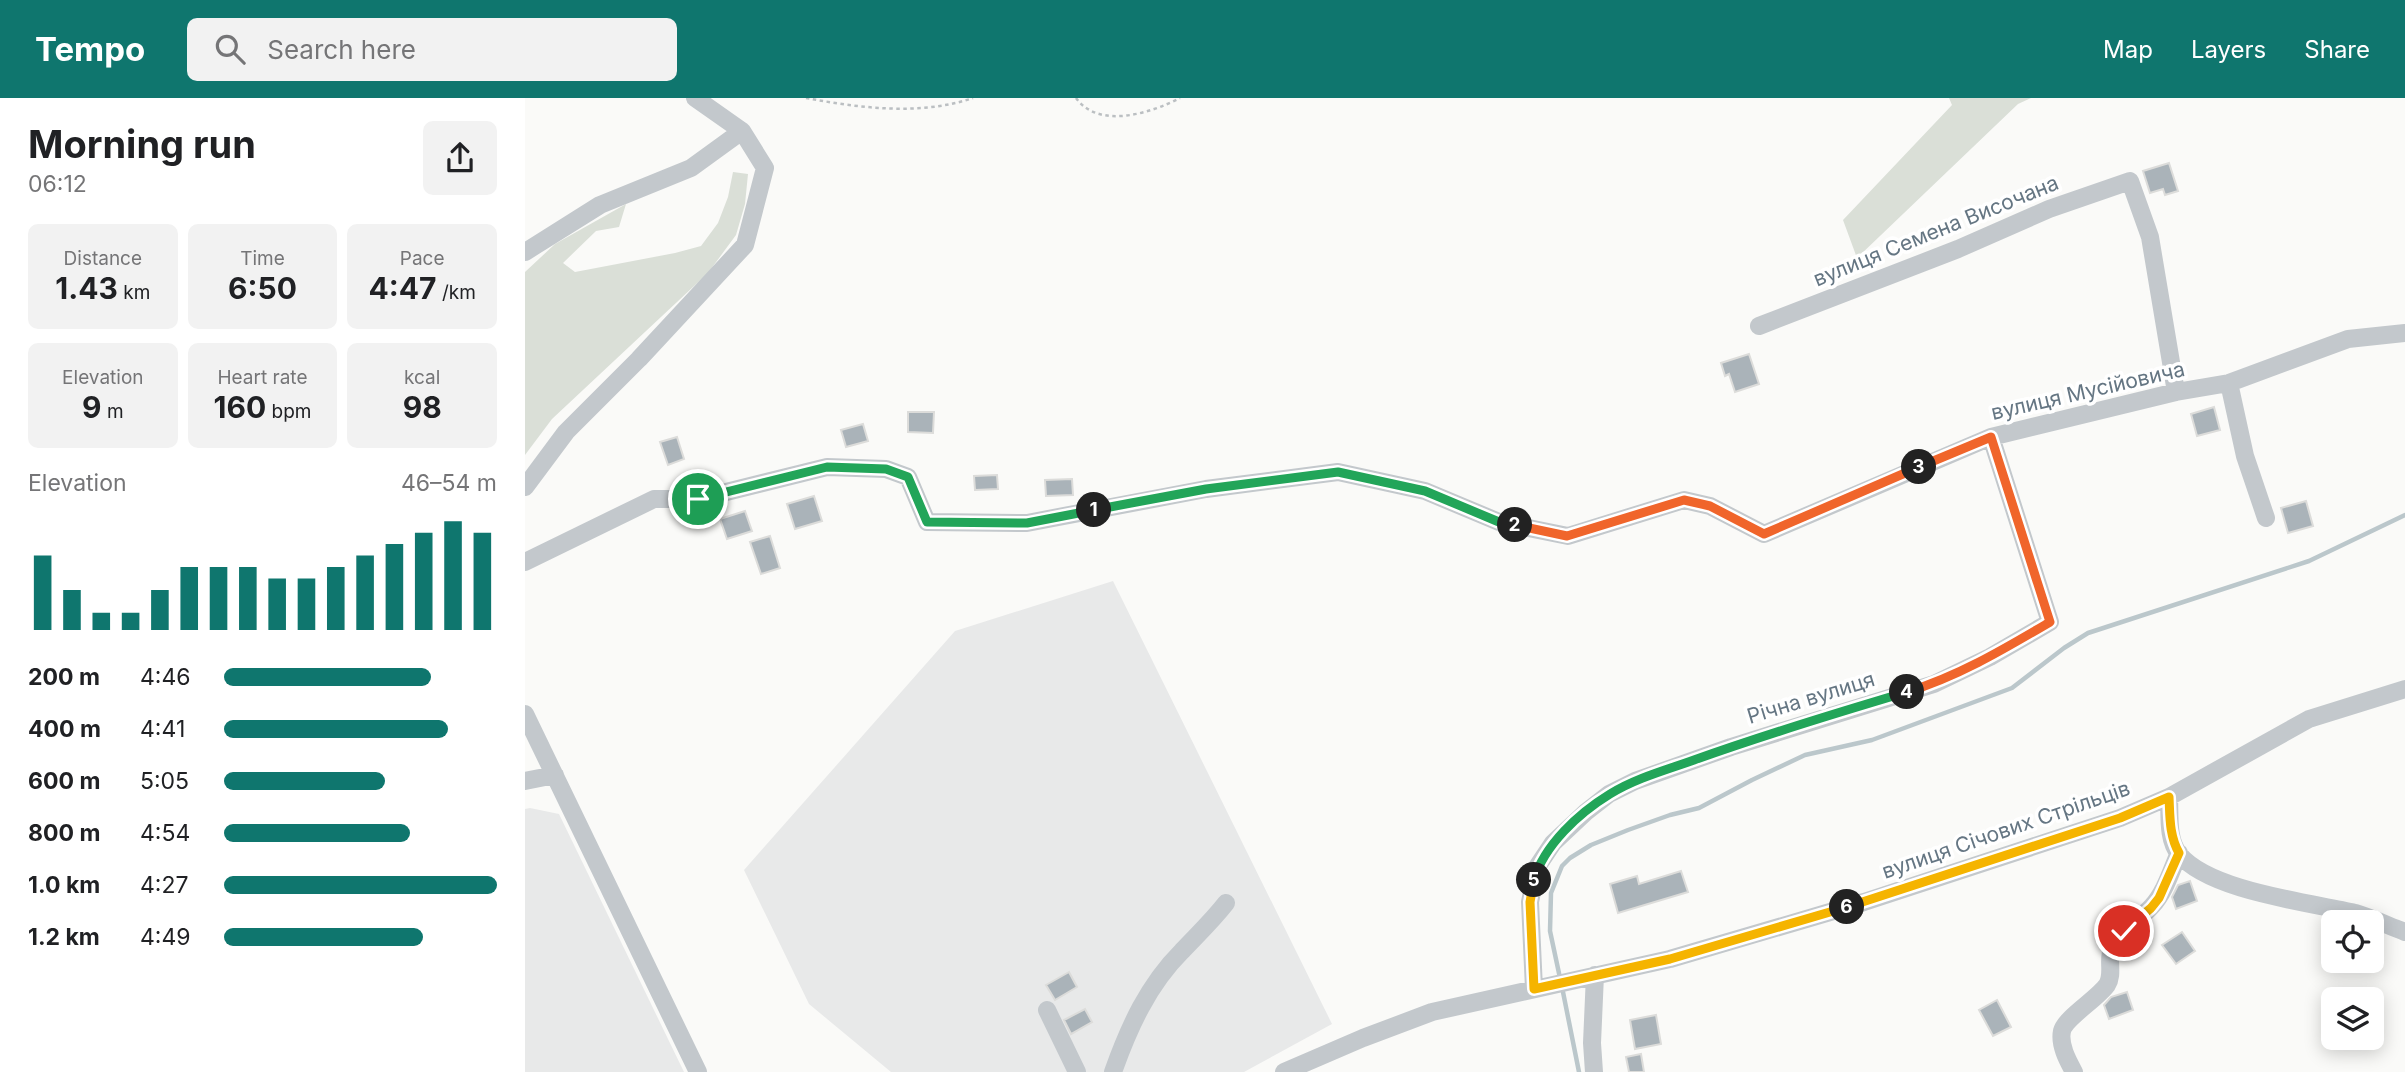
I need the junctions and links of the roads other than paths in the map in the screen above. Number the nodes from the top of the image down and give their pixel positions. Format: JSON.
{"nodes":[{"id":1,"x":695,"y":98,"type":"edge"},
{"id":2,"x":742,"y":131,"type":"junction"},
{"id":3,"x":525,"y":251,"type":"edge"},
{"id":4,"x":1759,"y":326,"type":"dead end"},
{"id":5,"x":2405,"y":333,"type":"edge"},
{"id":6,"x":2229,"y":383,"type":"junction"},
{"id":7,"x":2176,"y":393,"type":"junction"},
{"id":8,"x":1991,"y":437,"type":"junction"},
{"id":9,"x":525,"y":487,"type":"edge"},
{"id":10,"x":2266,"y":518,"type":"dead end"},
{"id":11,"x":525,"y":562,"type":"edge"},
{"id":12,"x":2405,"y":689,"type":"edge"},
{"id":13,"x":525,"y":714,"type":"edge"},
{"id":14,"x":555,"y":775,"type":"junction"},
{"id":15,"x":525,"y":782,"type":"edge"},
{"id":16,"x":2169,"y":797,"type":"junction"},
{"id":17,"x":2179,"y":853,"type":"junction"},
{"id":18,"x":1226,"y":903,"type":"dead end"},
{"id":19,"x":2405,"y":932,"type":"edge"},
{"id":20,"x":1595,"y":975,"type":"junction"},
{"id":21,"x":1543,"y":987,"type":"junction"},
{"id":22,"x":1047,"y":1010,"type":"dead end"},
{"id":23,"x":698,"y":1072,"type":"edge"},
{"id":24,"x":1077,"y":1072,"type":"edge"},
{"id":25,"x":1113,"y":1072,"type":"edge"},
{"id":26,"x":1284,"y":1072,"type":"edge"},
{"id":27,"x":1594,"y":1072,"type":"edge"},
{"id":28,"x":2074,"y":1072,"type":"edge"}],
"edges":[{"from":1,"to":2,"type":"street"},
{"from":2,"to":3,"type":"street"},
{"from":2,"to":9,"type":"street"},
{"from":4,"to":7,"type":"street","name":"вулиця Семена Височана"},
{"from":5,"to":6,"type":"street","name":"вулиця Мусійовича"},
{"from":6,"to":7,"type":"street","name":"вулиця Мусійовича"},
{"from":6,"to":10,"type":"street"},
{"from":7,"to":8,"type":"street","name":"вулиця Мусійовича"},
{"from":8,"to":11,"type":"street","name":"вулиця Мусійовича"},
{"from":8,"to":21,"type":"street","name":"Річна вулиця"},
{"from":12,"to":16,"type":"street","name":"вулиця Січових Стрільців"},
{"from":13,"to":14,"type":"street"},
{"from":14,"to":15,"type":"street"},
{"from":14,"to":23,"type":"street"},
{"from":16,"to":17,"type":"street"},
{"from":16,"to":20,"type":"street","name":"вулиця Січових Стрільців"},
{"from":17,"to":19,"type":"street"},
{"from":17,"to":28,"type":"street"},
{"from":18,"to":25,"type":"street"},
{"from":20,"to":21,"type":"street","name":"вулиця Січових Стрільців"},
{"from":20,"to":27,"type":"street"},
{"from":21,"to":26,"type":"street","name":"вулиця Січових Стрільців"},
{"from":22,"to":24,"type":"street"}]}
